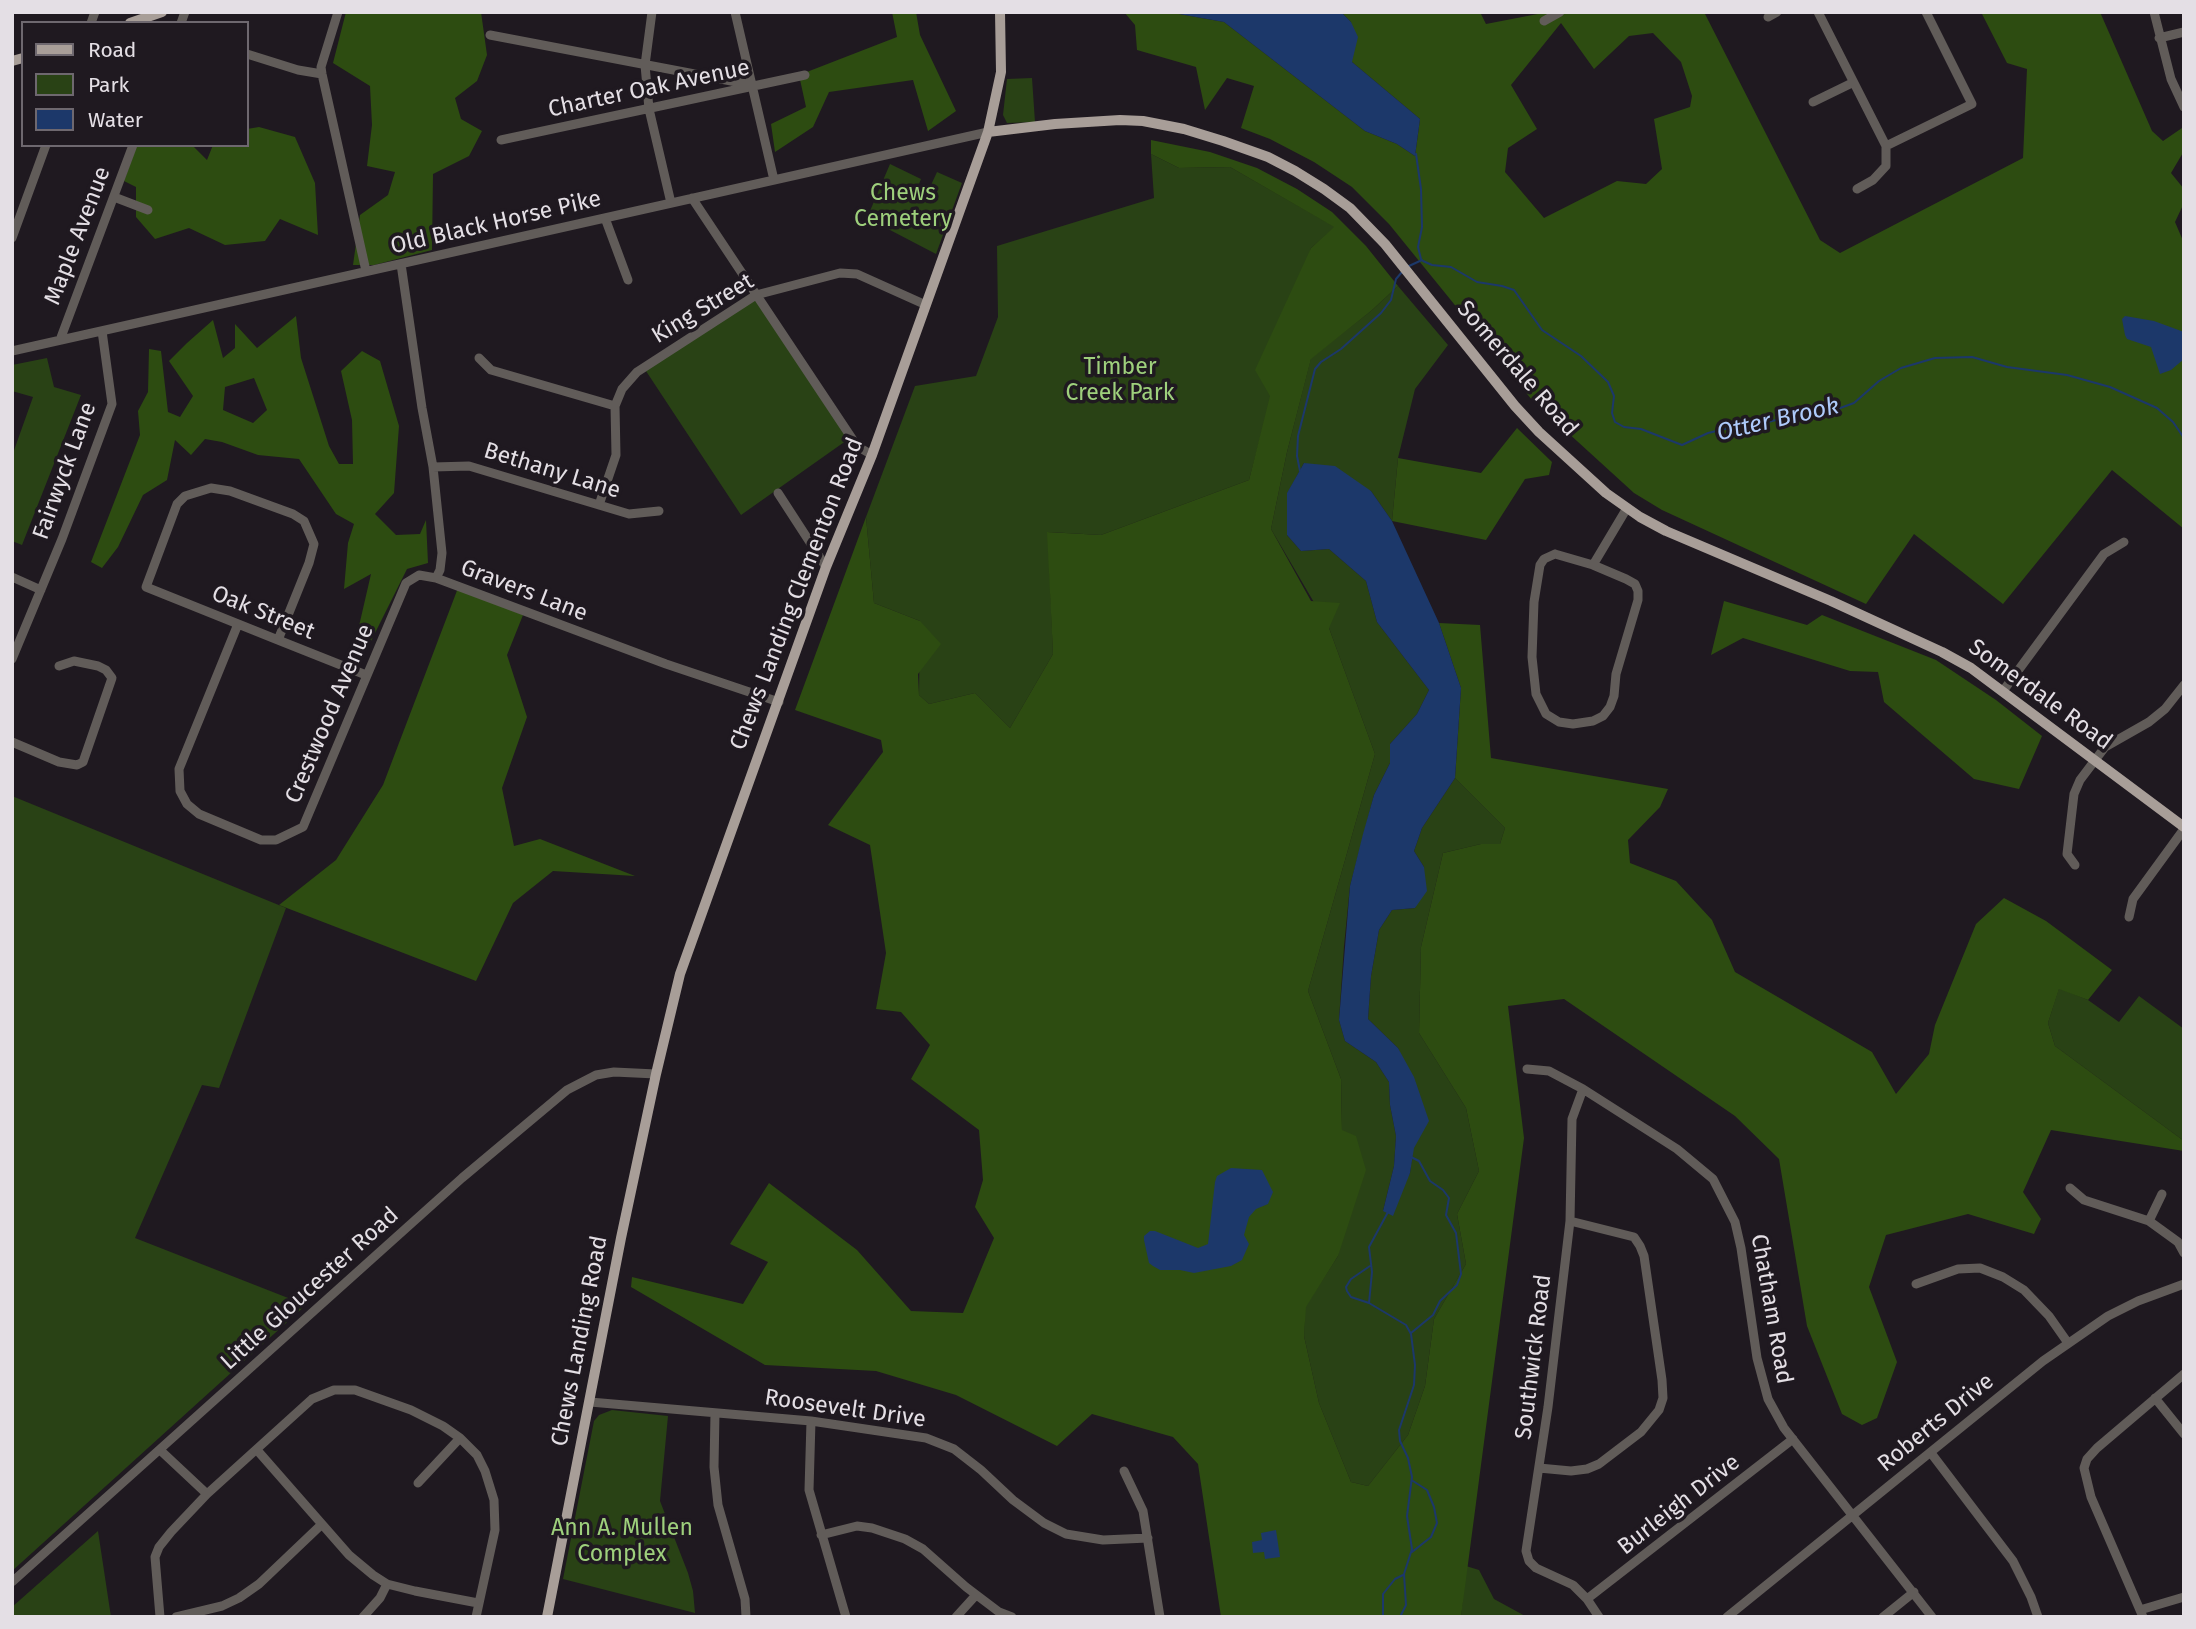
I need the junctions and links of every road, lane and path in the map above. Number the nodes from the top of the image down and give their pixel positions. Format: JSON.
{"nodes":[{"id":1,"x":162,"y":12,"type":"edge"},
{"id":2,"x":338,"y":12,"type":"edge"},
{"id":3,"x":652,"y":12,"type":"edge"},
{"id":4,"x":735,"y":12,"type":"edge"},
{"id":5,"x":1000,"y":12,"type":"edge"},
{"id":6,"x":1560,"y":12,"type":"edge"},
{"id":7,"x":1818,"y":12,"type":"edge"},
{"id":8,"x":1926,"y":12,"type":"edge"},
{"id":9,"x":2154,"y":12,"type":"edge"},
{"id":10,"x":136,"y":21,"type":"edge"},
{"id":11,"x":1545,"y":21,"type":"dead end"},
{"id":12,"x":2184,"y":33,"type":"edge"},
{"id":13,"x":490,"y":35,"type":"dead end"},
{"id":14,"x":2159,"y":38,"type":"junction"},
{"id":15,"x":248,"y":54,"type":"edge"},
{"id":16,"x":645,"y":65,"type":"junction"},
{"id":17,"x":322,"y":74,"type":"junction"},
{"id":18,"x":805,"y":75,"type":"dead end"},
{"id":19,"x":1852,"y":83,"type":"junction"},
{"id":20,"x":751,"y":85,"type":"junction"},
{"id":21,"x":1812,"y":102,"type":"dead end"},
{"id":22,"x":2184,"y":107,"type":"edge"},
{"id":23,"x":649,"y":109,"type":"junction"},
{"id":24,"x":988,"y":132,"type":"junction"},
{"id":25,"x":501,"y":141,"type":"dead end"},
{"id":26,"x":1886,"y":146,"type":"junction"},
{"id":27,"x":45,"y":147,"type":"edge"},
{"id":28,"x":132,"y":147,"type":"edge"},
{"id":29,"x":774,"y":180,"type":"junction"},
{"id":30,"x":1857,"y":189,"type":"dead end"},
{"id":31,"x":114,"y":197,"type":"junction"},
{"id":32,"x":692,"y":198,"type":"junction"},
{"id":33,"x":671,"y":203,"type":"junction"},
{"id":34,"x":148,"y":210,"type":"dead end"},
{"id":35,"x":605,"y":218,"type":"junction"},
{"id":36,"x":12,"y":238,"type":"edge"},
{"id":37,"x":401,"y":264,"type":"junction"},
{"id":38,"x":366,"y":271,"type":"junction"},
{"id":39,"x":628,"y":280,"type":"dead end"},
{"id":40,"x":756,"y":295,"type":"junction"},
{"id":41,"x":926,"y":305,"type":"junction"},
{"id":42,"x":102,"y":331,"type":"junction"},
{"id":43,"x":60,"y":340,"type":"junction"},
{"id":44,"x":12,"y":351,"type":"edge"},
{"id":45,"x":479,"y":358,"type":"dead end"},
{"id":46,"x":615,"y":406,"type":"junction"},
{"id":47,"x":872,"y":456,"type":"junction"},
{"id":48,"x":433,"y":467,"type":"junction"},
{"id":49,"x":778,"y":493,"type":"dead end"},
{"id":50,"x":599,"y":505,"type":"junction"},
{"id":51,"x":1627,"y":508,"type":"junction"},
{"id":52,"x":659,"y":510,"type":"dead end"},
{"id":53,"x":2124,"y":542,"type":"dead end"},
{"id":54,"x":1593,"y":565,"type":"junction"},
{"id":55,"x":826,"y":567,"type":"junction"},
{"id":56,"x":12,"y":577,"type":"edge"},
{"id":57,"x":436,"y":578,"type":"junction"},
{"id":58,"x":41,"y":590,"type":"junction"},
{"id":59,"x":238,"y":624,"type":"junction"},
{"id":60,"x":278,"y":640,"type":"junction"},
{"id":61,"x":12,"y":659,"type":"edge"},
{"id":62,"x":59,"y":666,"type":"dead end"},
{"id":63,"x":366,"y":675,"type":"junction"},
{"id":64,"x":2184,"y":684,"type":"edge"},
{"id":65,"x":2003,"y":691,"type":"junction"},
{"id":66,"x":779,"y":702,"type":"junction"},
{"id":67,"x":12,"y":742,"type":"edge"},
{"id":68,"x":2095,"y":760,"type":"junction"},
{"id":69,"x":2184,"y":828,"type":"edge"},
{"id":70,"x":2075,"y":865,"type":"dead end"},
{"id":71,"x":2129,"y":917,"type":"dead end"},
{"id":72,"x":1527,"y":1069,"type":"dead end"},
{"id":73,"x":656,"y":1074,"type":"junction"},
{"id":74,"x":1583,"y":1089,"type":"junction"},
{"id":75,"x":2070,"y":1188,"type":"dead end"},
{"id":76,"x":2162,"y":1194,"type":"dead end"},
{"id":77,"x":1570,"y":1221,"type":"junction"},
{"id":78,"x":2149,"y":1221,"type":"junction"},
{"id":79,"x":2184,"y":1253,"type":"edge"},
{"id":80,"x":1916,"y":1284,"type":"dead end"},
{"id":81,"x":2184,"y":1284,"type":"edge"},
{"id":82,"x":2068,"y":1343,"type":"junction"},
{"id":83,"x":2184,"y":1374,"type":"edge"},
{"id":84,"x":2155,"y":1398,"type":"junction"},
{"id":85,"x":590,"y":1402,"type":"junction"},
{"id":86,"x":715,"y":1413,"type":"junction"},
{"id":87,"x":811,"y":1421,"type":"junction"},
{"id":88,"x":2184,"y":1434,"type":"edge"},
{"id":89,"x":460,"y":1438,"type":"junction"},
{"id":90,"x":1793,"y":1439,"type":"junction"},
{"id":91,"x":160,"y":1450,"type":"junction"},
{"id":92,"x":257,"y":1450,"type":"junction"},
{"id":93,"x":1931,"y":1453,"type":"junction"},
{"id":94,"x":1539,"y":1468,"type":"junction"},
{"id":95,"x":1124,"y":1471,"type":"dead end"},
{"id":96,"x":418,"y":1483,"type":"dead end"},
{"id":97,"x":207,"y":1494,"type":"junction"},
{"id":98,"x":1852,"y":1515,"type":"junction"},
{"id":99,"x":321,"y":1525,"type":"junction"},
{"id":100,"x":821,"y":1535,"type":"junction"},
{"id":101,"x":1148,"y":1538,"type":"junction"},
{"id":102,"x":12,"y":1582,"type":"edge"},
{"id":103,"x":387,"y":1584,"type":"junction"},
{"id":104,"x":1913,"y":1592,"type":"junction"},
{"id":105,"x":976,"y":1595,"type":"junction"},
{"id":106,"x":2184,"y":1597,"type":"edge"},
{"id":107,"x":1587,"y":1599,"type":"junction"},
{"id":108,"x":478,"y":1603,"type":"junction"},
{"id":109,"x":2141,"y":1613,"type":"edge"},
{"id":110,"x":160,"y":1617,"type":"edge"},
{"id":111,"x":176,"y":1617,"type":"edge"},
{"id":112,"x":363,"y":1617,"type":"edge"},
{"id":113,"x":476,"y":1617,"type":"edge"},
{"id":114,"x":547,"y":1617,"type":"edge"},
{"id":115,"x":746,"y":1617,"type":"edge"},
{"id":116,"x":846,"y":1617,"type":"edge"},
{"id":117,"x":956,"y":1617,"type":"edge"},
{"id":118,"x":1012,"y":1617,"type":"edge"},
{"id":119,"x":1160,"y":1617,"type":"edge"},
{"id":120,"x":1599,"y":1617,"type":"edge"},
{"id":121,"x":1727,"y":1617,"type":"edge"},
{"id":122,"x":1883,"y":1617,"type":"edge"},
{"id":123,"x":1932,"y":1617,"type":"edge"},
{"id":124,"x":2038,"y":1617,"type":"edge"}],
"edges":[{"from":1,"to":10,"type":"main road"},
{"from":2,"to":17,"type":"street"},
{"from":3,"to":16,"type":"street"},
{"from":4,"to":20,"type":"street"},
{"from":5,"to":24,"type":"main road"},
{"from":6,"to":11,"type":"street"},
{"from":7,"to":19,"type":"street"},
{"from":8,"to":26,"type":"street"},
{"from":9,"to":14,"type":"street"},
{"from":12,"to":14,"type":"street"},
{"from":13,"to":16,"type":"street"},
{"from":14,"to":22,"type":"street"},
{"from":15,"to":17,"type":"street"},
{"from":16,"to":20,"type":"street"},
{"from":16,"to":23,"type":"street"},
{"from":17,"to":38,"type":"street"},
{"from":18,"to":20,"type":"street","name":"Charter Oak Avenue"},
{"from":19,"to":21,"type":"street"},
{"from":19,"to":26,"type":"street"},
{"from":20,"to":23,"type":"street","name":"Charter Oak Avenue"},
{"from":20,"to":29,"type":"street"},
{"from":23,"to":25,"type":"street","name":"Charter Oak Avenue"},
{"from":23,"to":33,"type":"street"},
{"from":24,"to":29,"type":"street","name":"Old Black Horse Pike"},
{"from":24,"to":41,"type":"main road","name":"Chews Landing Clementon Road"},
{"from":24,"to":51,"type":"main road","name":"Somerdale Road"},
{"from":26,"to":30,"type":"street"},
{"from":27,"to":36,"type":"street"},
{"from":28,"to":31,"type":"street","name":"Maple Avenue"},
{"from":29,"to":32,"type":"street","name":"Old Black Horse Pike"},
{"from":31,"to":34,"type":"street"},
{"from":31,"to":43,"type":"street","name":"Maple Avenue"},
{"from":32,"to":33,"type":"street","name":"Old Black Horse Pike"},
{"from":32,"to":40,"type":"street"},
{"from":33,"to":35,"type":"street","name":"Old Black Horse Pike"},
{"from":35,"to":37,"type":"street","name":"Old Black Horse Pike"},
{"from":35,"to":39,"type":"street"},
{"from":37,"to":38,"type":"street","name":"Old Black Horse Pike"},
{"from":37,"to":48,"type":"street","name":"Gravers Lane"},
{"from":38,"to":42,"type":"street","name":"Old Black Horse Pike"},
{"from":40,"to":41,"type":"street","name":"King Street"},
{"from":40,"to":46,"type":"street","name":"King Street"},
{"from":40,"to":47,"type":"street"},
{"from":41,"to":47,"type":"main road","name":"Chews Landing Clementon Road"},
{"from":42,"to":43,"type":"street","name":"Old Black Horse Pike"},
{"from":42,"to":58,"type":"street","name":"Fairwyck Lane"},
{"from":43,"to":44,"type":"street","name":"Old Black Horse Pike"},
{"from":45,"to":46,"type":"street"},
{"from":46,"to":50,"type":"street"},
{"from":47,"to":55,"type":"main road","name":"Chews Landing Clementon Road"},
{"from":48,"to":50,"type":"street","name":"Bethany Lane"},
{"from":48,"to":57,"type":"street","name":"Gravers Lane"},
{"from":49,"to":55,"type":"street"},
{"from":50,"to":52,"type":"street","name":"Bethany Lane"},
{"from":51,"to":54,"type":"street"},
{"from":51,"to":65,"type":"main road","name":"Somerdale Road"},
{"from":53,"to":65,"type":"street"},
{"from":54,"to":54,"type":"street"},
{"from":55,"to":66,"type":"main road","name":"Chews Landing Clementon Road"},
{"from":56,"to":58,"type":"street"},
{"from":57,"to":63,"type":"street","name":"Crestwood Avenue"},
{"from":57,"to":66,"type":"street","name":"Gravers Lane"},
{"from":58,"to":61,"type":"street","name":"Fairwyck Lane"},
{"from":59,"to":60,"type":"street","name":"Oak Street"},
{"from":59,"to":60,"type":"street","name":"Oak Street"},
{"from":59,"to":63,"type":"street","name":"Crestwood Avenue"},
{"from":60,"to":63,"type":"street","name":"Oak Street"},
{"from":62,"to":67,"type":"street"},
{"from":64,"to":68,"type":"street"},
{"from":65,"to":68,"type":"main road","name":"Somerdale Road"},
{"from":66,"to":73,"type":"main road","name":"Chews Landing Clementon Road"},
{"from":68,"to":69,"type":"main road","name":"Somerdale Road"},
{"from":68,"to":70,"type":"street"},
{"from":69,"to":71,"type":"street"},
{"from":72,"to":74,"type":"street","name":"Chatham Road"},
{"from":73,"to":85,"type":"main road","name":"Chews Landing Road"},
{"from":73,"to":91,"type":"street","name":"Little Gloucester Road"},
{"from":74,"to":77,"type":"street","name":"Southwick Road"},
{"from":74,"to":90,"type":"street","name":"Chatham Road"},
{"from":75,"to":78,"type":"street"},
{"from":76,"to":78,"type":"street"},
{"from":77,"to":94,"type":"street","name":"Southwick Road"},
{"from":77,"to":94,"type":"street"},
{"from":78,"to":79,"type":"street"},
{"from":80,"to":82,"type":"street"},
{"from":81,"to":82,"type":"street","name":"Roberts Drive"},
{"from":82,"to":93,"type":"street","name":"Roberts Drive"},
{"from":83,"to":84,"type":"street"},
{"from":84,"to":88,"type":"street"},
{"from":84,"to":109,"type":"street"},
{"from":85,"to":86,"type":"street","name":"Roosevelt Drive"},
{"from":85,"to":114,"type":"main road","name":"Chews Landing Road"},
{"from":86,"to":87,"type":"street","name":"Roosevelt Drive"},
{"from":86,"to":115,"type":"street"},
{"from":87,"to":100,"type":"street"},
{"from":87,"to":101,"type":"street","name":"Roosevelt Drive"},
{"from":89,"to":92,"type":"street"},
{"from":89,"to":96,"type":"street"},
{"from":89,"to":108,"type":"street"},
{"from":90,"to":98,"type":"street","name":"Chatham Road"},
{"from":90,"to":107,"type":"street","name":"Burleigh Drive"},
{"from":91,"to":97,"type":"street"},
{"from":91,"to":102,"type":"street","name":"Little Gloucester Road"},
{"from":92,"to":97,"type":"street"},
{"from":92,"to":99,"type":"street"},
{"from":93,"to":98,"type":"street","name":"Roberts Drive"},
{"from":93,"to":124,"type":"street"},
{"from":94,"to":107,"type":"street","name":"Southwick Road"},
{"from":95,"to":101,"type":"street"},
{"from":97,"to":110,"type":"street"},
{"from":98,"to":104,"type":"street","name":"Chatham Road"},
{"from":98,"to":121,"type":"street","name":"Roberts Drive"},
{"from":99,"to":103,"type":"street"},
{"from":99,"to":111,"type":"street"},
{"from":100,"to":105,"type":"street"},
{"from":100,"to":116,"type":"street"},
{"from":101,"to":119,"type":"street"},
{"from":103,"to":108,"type":"street"},
{"from":103,"to":112,"type":"street"},
{"from":104,"to":122,"type":"street"},
{"from":104,"to":123,"type":"street","name":"Chatham Road"},
{"from":105,"to":117,"type":"street"},
{"from":105,"to":118,"type":"street"},
{"from":106,"to":109,"type":"street"},
{"from":107,"to":120,"type":"street"},
{"from":108,"to":113,"type":"street"}]}
